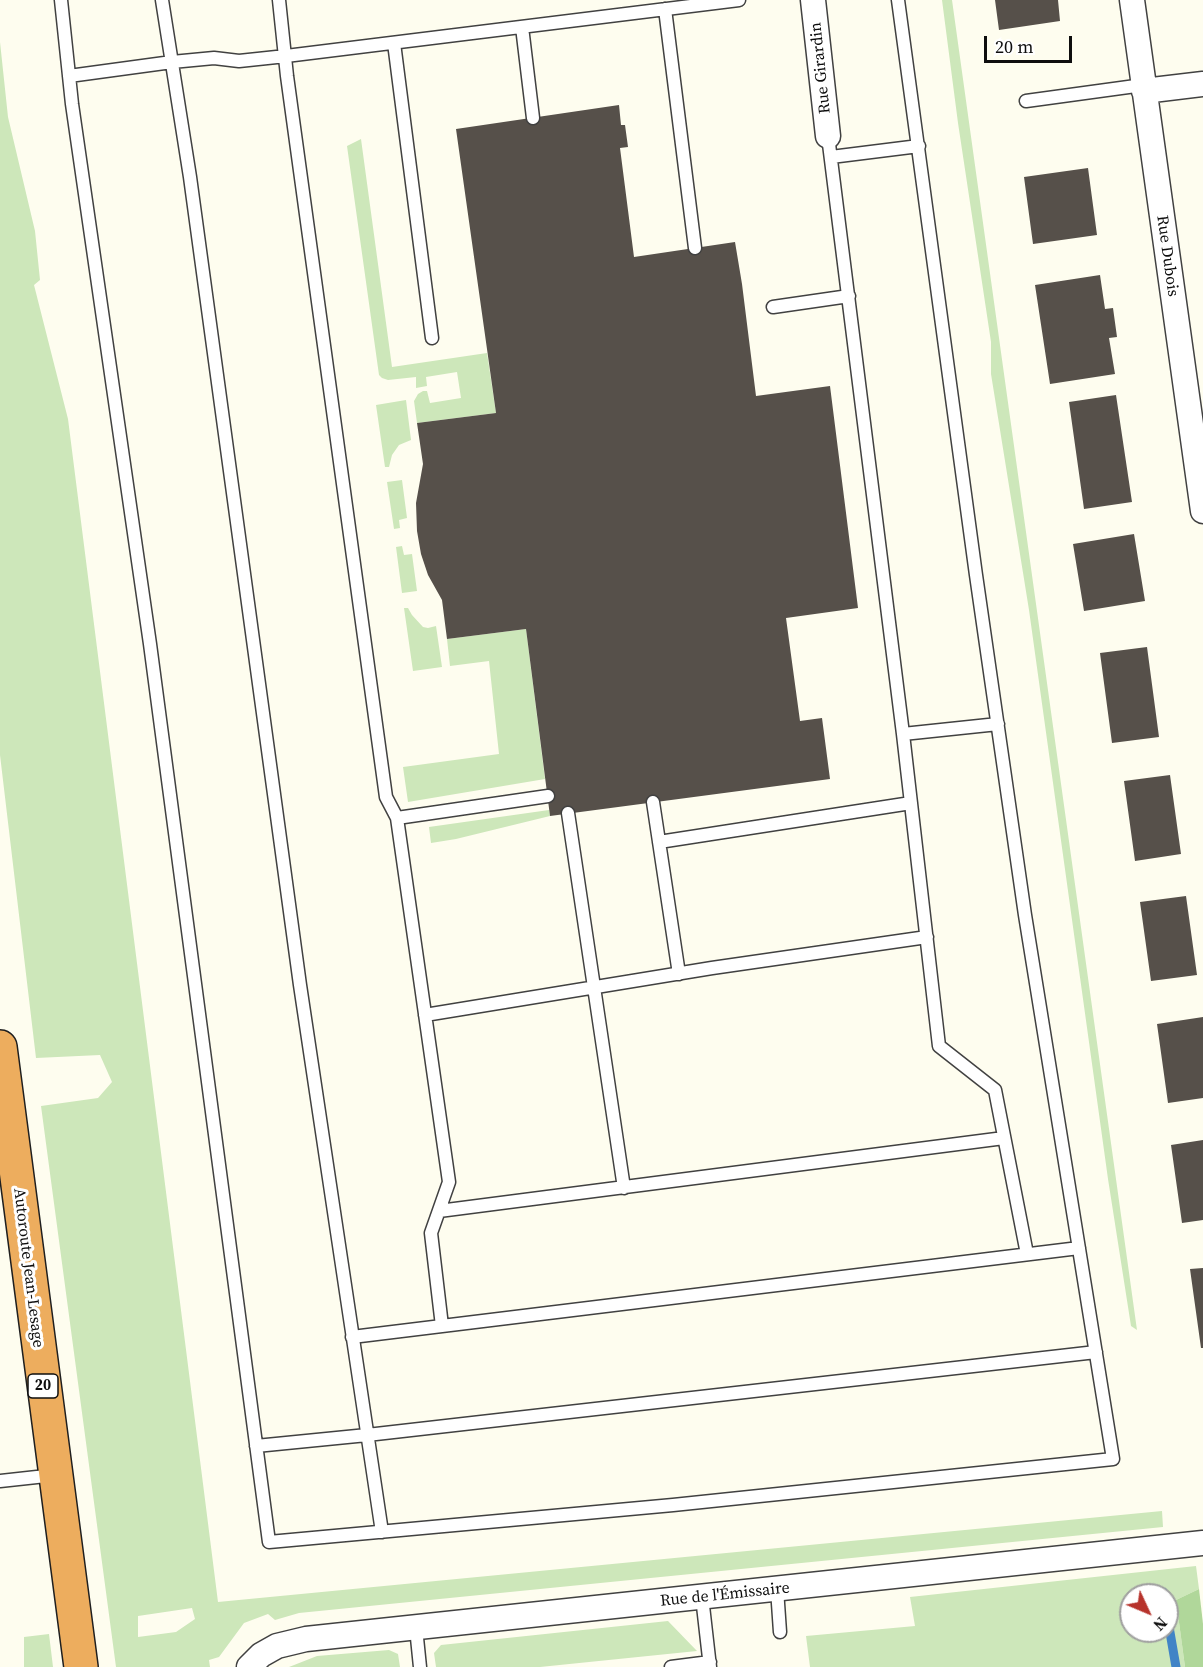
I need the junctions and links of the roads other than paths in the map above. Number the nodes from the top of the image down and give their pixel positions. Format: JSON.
{"nodes":[{"id":1,"x":61,"y":0,"type":"edge"},
{"id":2,"x":162,"y":0,"type":"edge"},
{"id":3,"x":279,"y":0,"type":"edge"},
{"id":4,"x":739,"y":0,"type":"edge"},
{"id":5,"x":813,"y":0,"type":"edge"},
{"id":6,"x":898,"y":0,"type":"edge"},
{"id":7,"x":1132,"y":0,"type":"edge"},
{"id":8,"x":665,"y":9,"type":"junction"},
{"id":9,"x":522,"y":27,"type":"junction"},
{"id":10,"x":394,"y":43,"type":"junction"},
{"id":11,"x":286,"y":56,"type":"junction"},
{"id":12,"x":172,"y":62,"type":"junction"},
{"id":13,"x":69,"y":76,"type":"junction"},
{"id":14,"x":1203,"y":84,"type":"edge"},
{"id":15,"x":1144,"y":88,"type":"junction"},
{"id":16,"x":1026,"y":101,"type":"dead end"},
{"id":17,"x":533,"y":118,"type":"dead end"},
{"id":18,"x":830,"y":146,"type":"junction"},
{"id":19,"x":919,"y":146,"type":"junction"},
{"id":20,"x":695,"y":248,"type":"dead end"},
{"id":21,"x":849,"y":296,"type":"junction"},
{"id":22,"x":773,"y":307,"type":"dead end"},
{"id":23,"x":432,"y":338,"type":"dead end"},
{"id":24,"x":1203,"y":511,"type":"edge"},
{"id":25,"x":998,"y":724,"type":"junction"},
{"id":26,"x":903,"y":734,"type":"junction"},
{"id":27,"x":548,"y":796,"type":"dead end"},
{"id":28,"x":653,"y":802,"type":"dead end"},
{"id":29,"x":911,"y":803,"type":"junction"},
{"id":30,"x":567,"y":813,"type":"dead end"},
{"id":31,"x":397,"y":818,"type":"junction"},
{"id":32,"x":659,"y":842,"type":"junction"},
{"id":33,"x":927,"y":937,"type":"junction"},
{"id":34,"x":679,"y":974,"type":"junction"},
{"id":35,"x":593,"y":988,"type":"junction"},
{"id":36,"x":425,"y":1015,"type":"junction"},
{"id":37,"x":0,"y":1047,"type":"edge"},
{"id":38,"x":1004,"y":1138,"type":"junction"},
{"id":39,"x":624,"y":1188,"type":"junction"},
{"id":40,"x":439,"y":1211,"type":"junction"},
{"id":41,"x":1079,"y":1248,"type":"junction"},
{"id":42,"x":1027,"y":1254,"type":"junction"},
{"id":43,"x":442,"y":1326,"type":"junction"},
{"id":44,"x":352,"y":1337,"type":"junction"},
{"id":45,"x":1096,"y":1352,"type":"junction"},
{"id":46,"x":367,"y":1435,"type":"junction"},
{"id":47,"x":256,"y":1446,"type":"junction"},
{"id":48,"x":55,"y":1475,"type":"junction"},
{"id":49,"x":0,"y":1481,"type":"edge"},
{"id":50,"x":381,"y":1532,"type":"junction"},
{"id":51,"x":1203,"y":1543,"type":"edge"},
{"id":52,"x":777,"y":1589,"type":"junction"},
{"id":53,"x":702,"y":1597,"type":"junction"},
{"id":54,"x":416,"y":1628,"type":"junction"},
{"id":55,"x":780,"y":1632,"type":"dead end"},
{"id":56,"x":251,"y":1665,"type":"edge"},
{"id":57,"x":710,"y":1665,"type":"edge"},
{"id":58,"x":81,"y":1667,"type":"edge"},
{"id":59,"x":420,"y":1667,"type":"edge"},
{"id":60,"x":671,"y":1667,"type":"edge"}],
"edges":[{"from":1,"to":13,"type":"lane"},
{"from":2,"to":12,"type":"lane"},
{"from":3,"to":11,"type":"lane"},
{"from":4,"to":8,"type":"lane"},
{"from":5,"to":18,"type":"street","name":"Rue Girardin"},
{"from":6,"to":19,"type":"lane"},
{"from":7,"to":15,"type":"street","name":"Rue Dubois"},
{"from":8,"to":9,"type":"lane"},
{"from":8,"to":20,"type":"lane"},
{"from":9,"to":10,"type":"lane"},
{"from":9,"to":17,"type":"lane"},
{"from":10,"to":11,"type":"lane"},
{"from":10,"to":23,"type":"lane"},
{"from":11,"to":12,"type":"lane"},
{"from":11,"to":31,"type":"lane"},
{"from":12,"to":13,"type":"lane"},
{"from":12,"to":44,"type":"lane"},
{"from":13,"to":47,"type":"lane"},
{"from":14,"to":15,"type":"street"},
{"from":15,"to":16,"type":"lane"},
{"from":15,"to":24,"type":"street","name":"Rue Dubois"},
{"from":18,"to":19,"type":"lane"},
{"from":18,"to":21,"type":"lane"},
{"from":19,"to":25,"type":"lane"},
{"from":21,"to":22,"type":"lane"},
{"from":21,"to":26,"type":"lane"},
{"from":25,"to":26,"type":"lane"},
{"from":25,"to":41,"type":"lane"},
{"from":26,"to":29,"type":"lane"},
{"from":27,"to":31,"type":"lane"},
{"from":28,"to":32,"type":"lane"},
{"from":29,"to":32,"type":"lane"},
{"from":29,"to":33,"type":"lane"},
{"from":30,"to":35,"type":"lane"},
{"from":31,"to":36,"type":"lane"},
{"from":32,"to":34,"type":"lane"},
{"from":33,"to":34,"type":"lane"},
{"from":33,"to":38,"type":"lane"},
{"from":34,"to":35,"type":"lane"},
{"from":35,"to":36,"type":"lane"},
{"from":35,"to":39,"type":"lane"},
{"from":36,"to":40,"type":"lane"},
{"from":37,"to":48,"type":"highway","name":"Autoroute Jean-Lesage","number":"20"},
{"from":38,"to":39,"type":"lane"},
{"from":38,"to":42,"type":"lane"},
{"from":39,"to":40,"type":"lane"},
{"from":40,"to":43,"type":"lane"},
{"from":41,"to":42,"type":"lane"},
{"from":41,"to":45,"type":"lane"},
{"from":42,"to":43,"type":"lane"},
{"from":43,"to":44,"type":"lane"},
{"from":44,"to":46,"type":"lane"},
{"from":45,"to":46,"type":"lane"},
{"from":45,"to":50,"type":"lane"},
{"from":46,"to":47,"type":"lane"},
{"from":46,"to":50,"type":"lane"},
{"from":47,"to":50,"type":"lane"},
{"from":48,"to":49,"type":"lane"},
{"from":48,"to":58,"type":"highway","name":"Autoroute Jean-Lesage","number":"20"},
{"from":51,"to":52,"type":"street","name":"Rue de l'Émissaire"},
{"from":52,"to":53,"type":"street","name":"Rue de l'Émissaire"},
{"from":52,"to":55,"type":"lane"},
{"from":53,"to":54,"type":"street","name":"Rue de l'Émissaire"},
{"from":53,"to":57,"type":"lane"},
{"from":54,"to":56,"type":"street","name":"Rue de l'Émissaire"},
{"from":54,"to":59,"type":"lane"},
{"from":57,"to":60,"type":"lane"}]}
